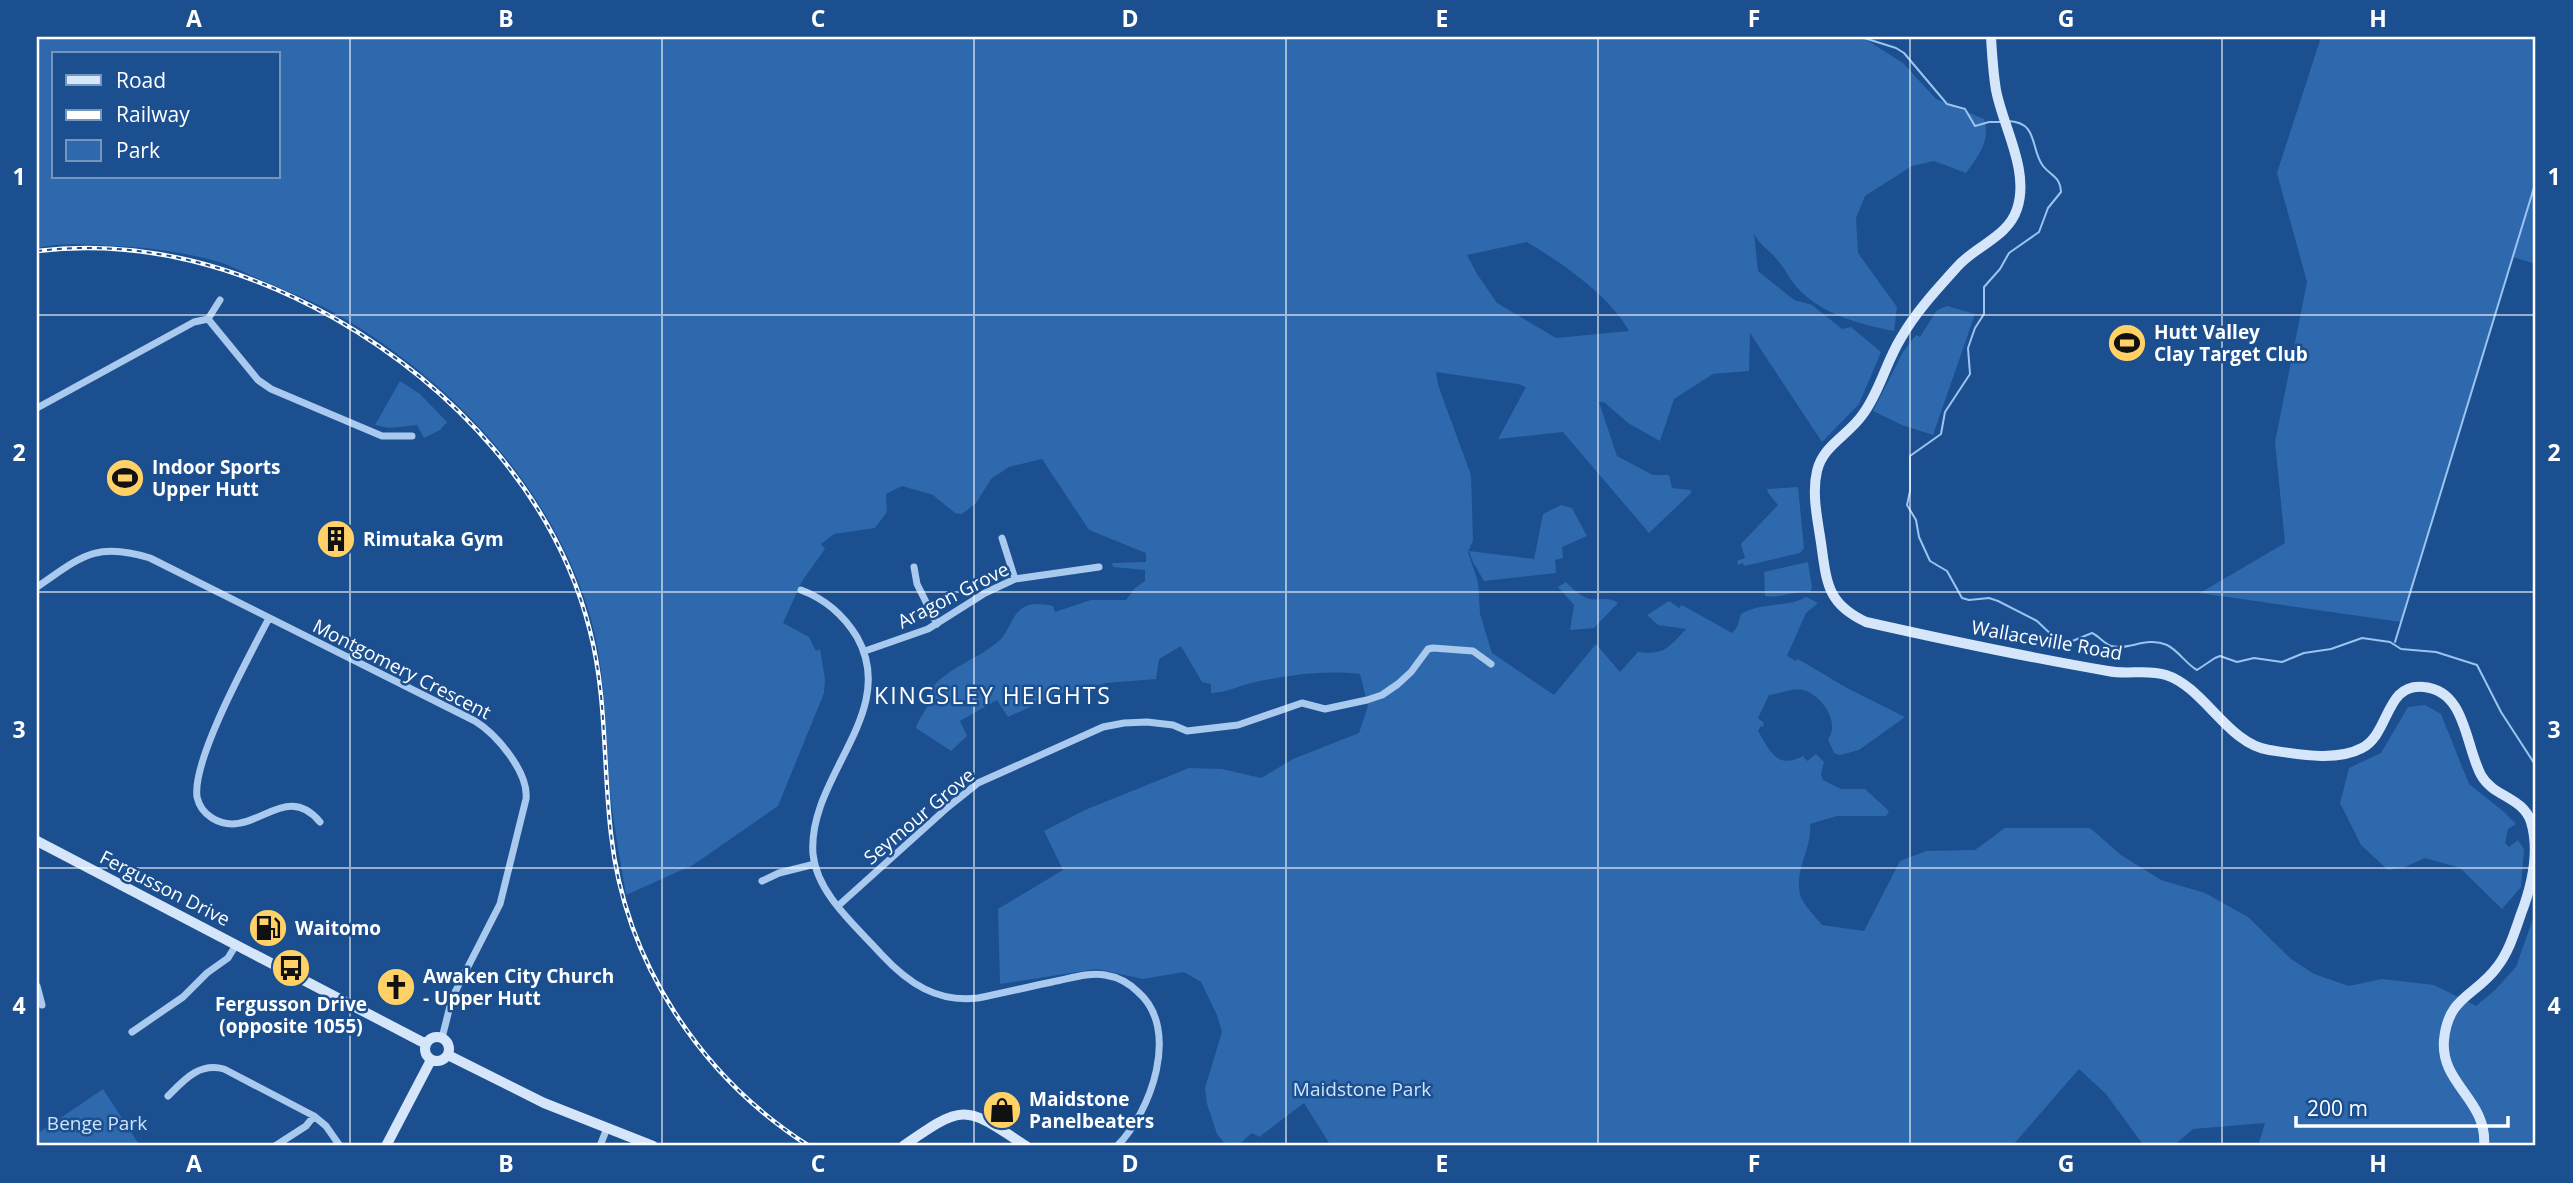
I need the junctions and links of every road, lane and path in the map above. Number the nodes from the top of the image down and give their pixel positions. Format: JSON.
{"nodes":[{"id":1,"x":1992,"y":37,"type":"edge"},
{"id":2,"x":220,"y":300,"type":"dead end"},
{"id":3,"x":208,"y":319,"type":"junction"},
{"id":4,"x":37,"y":408,"type":"edge"},
{"id":5,"x":412,"y":436,"type":"dead end"},
{"id":6,"x":1002,"y":538,"type":"dead end"},
{"id":7,"x":914,"y":567,"type":"dead end"},
{"id":8,"x":1099,"y":567,"type":"dead end"},
{"id":9,"x":1015,"y":579,"type":"junction"},
{"id":10,"x":37,"y":587,"type":"edge"},
{"id":11,"x":801,"y":590,"type":"dead end"},
{"id":12,"x":269,"y":618,"type":"junction"},
{"id":13,"x":937,"y":624,"type":"junction"},
{"id":14,"x":864,"y":651,"type":"junction"},
{"id":15,"x":1491,"y":664,"type":"dead end"},
{"id":16,"x":320,"y":822,"type":"dead end"},
{"id":17,"x":37,"y":842,"type":"edge"},
{"id":18,"x":815,"y":864,"type":"junction"},
{"id":19,"x":762,"y":881,"type":"dead end"},
{"id":20,"x":838,"y":906,"type":"junction"},
{"id":21,"x":236,"y":945,"type":"junction"},
{"id":22,"x":37,"y":986,"type":"edge"},
{"id":23,"x":42,"y":1005,"type":"dead end"},
{"id":24,"x":132,"y":1032,"type":"dead end"},
{"id":25,"x":442,"y":1038,"type":"junction"},
{"id":26,"x":426,"y":1044,"type":"junction"},
{"id":27,"x":448,"y":1055,"type":"junction"},
{"id":28,"x":431,"y":1060,"type":"junction"},
{"id":29,"x":168,"y":1096,"type":"dead end"},
{"id":30,"x":314,"y":1116,"type":"junction"},
{"id":31,"x":607,"y":1128,"type":"junction"},
{"id":32,"x":275,"y":1146,"type":"edge"},
{"id":33,"x":340,"y":1146,"type":"edge"},
{"id":34,"x":386,"y":1146,"type":"edge"},
{"id":35,"x":600,"y":1146,"type":"edge"},
{"id":36,"x":653,"y":1146,"type":"edge"},
{"id":37,"x":903,"y":1146,"type":"edge"},
{"id":38,"x":1026,"y":1146,"type":"edge"},
{"id":39,"x":1117,"y":1146,"type":"edge"},
{"id":40,"x":2484,"y":1146,"type":"edge"}],
"edges":[{"from":1,"to":40,"type":"street","name":"Wallaceville Road"},
{"from":2,"to":3,"type":"street"},
{"from":3,"to":4,"type":"street"},
{"from":3,"to":5,"type":"street"},
{"from":6,"to":9,"type":"street"},
{"from":7,"to":13,"type":"street"},
{"from":8,"to":9,"type":"street","name":"Aragon Grove"},
{"from":9,"to":13,"type":"street","name":"Aragon Grove"},
{"from":10,"to":12,"type":"street","name":"Montgomery Crescent"},
{"from":11,"to":14,"type":"street"},
{"from":12,"to":16,"type":"street"},
{"from":12,"to":25,"type":"street","name":"Montgomery Crescent"},
{"from":13,"to":14,"type":"street","name":"Aragon Grove"},
{"from":14,"to":18,"type":"street"},
{"from":15,"to":20,"type":"street","name":"Seymour Grove"},
{"from":17,"to":21,"type":"street","name":"Fergusson Drive"},
{"from":18,"to":19,"type":"street"},
{"from":18,"to":20,"type":"street"},
{"from":20,"to":39,"type":"street"},
{"from":21,"to":24,"type":"street"},
{"from":21,"to":26,"type":"street","name":"Fergusson Drive"},
{"from":22,"to":23,"type":"street"},
{"from":25,"to":26,"type":"street"},
{"from":25,"to":27,"type":"street"},
{"from":26,"to":28,"type":"street"},
{"from":27,"to":28,"type":"street"},
{"from":27,"to":31,"type":"street"},
{"from":28,"to":34,"type":"street"},
{"from":29,"to":30,"type":"street"},
{"from":30,"to":32,"type":"street"},
{"from":30,"to":33,"type":"street"},
{"from":31,"to":35,"type":"street"},
{"from":31,"to":36,"type":"street"},
{"from":37,"to":38,"type":"street"}]}
